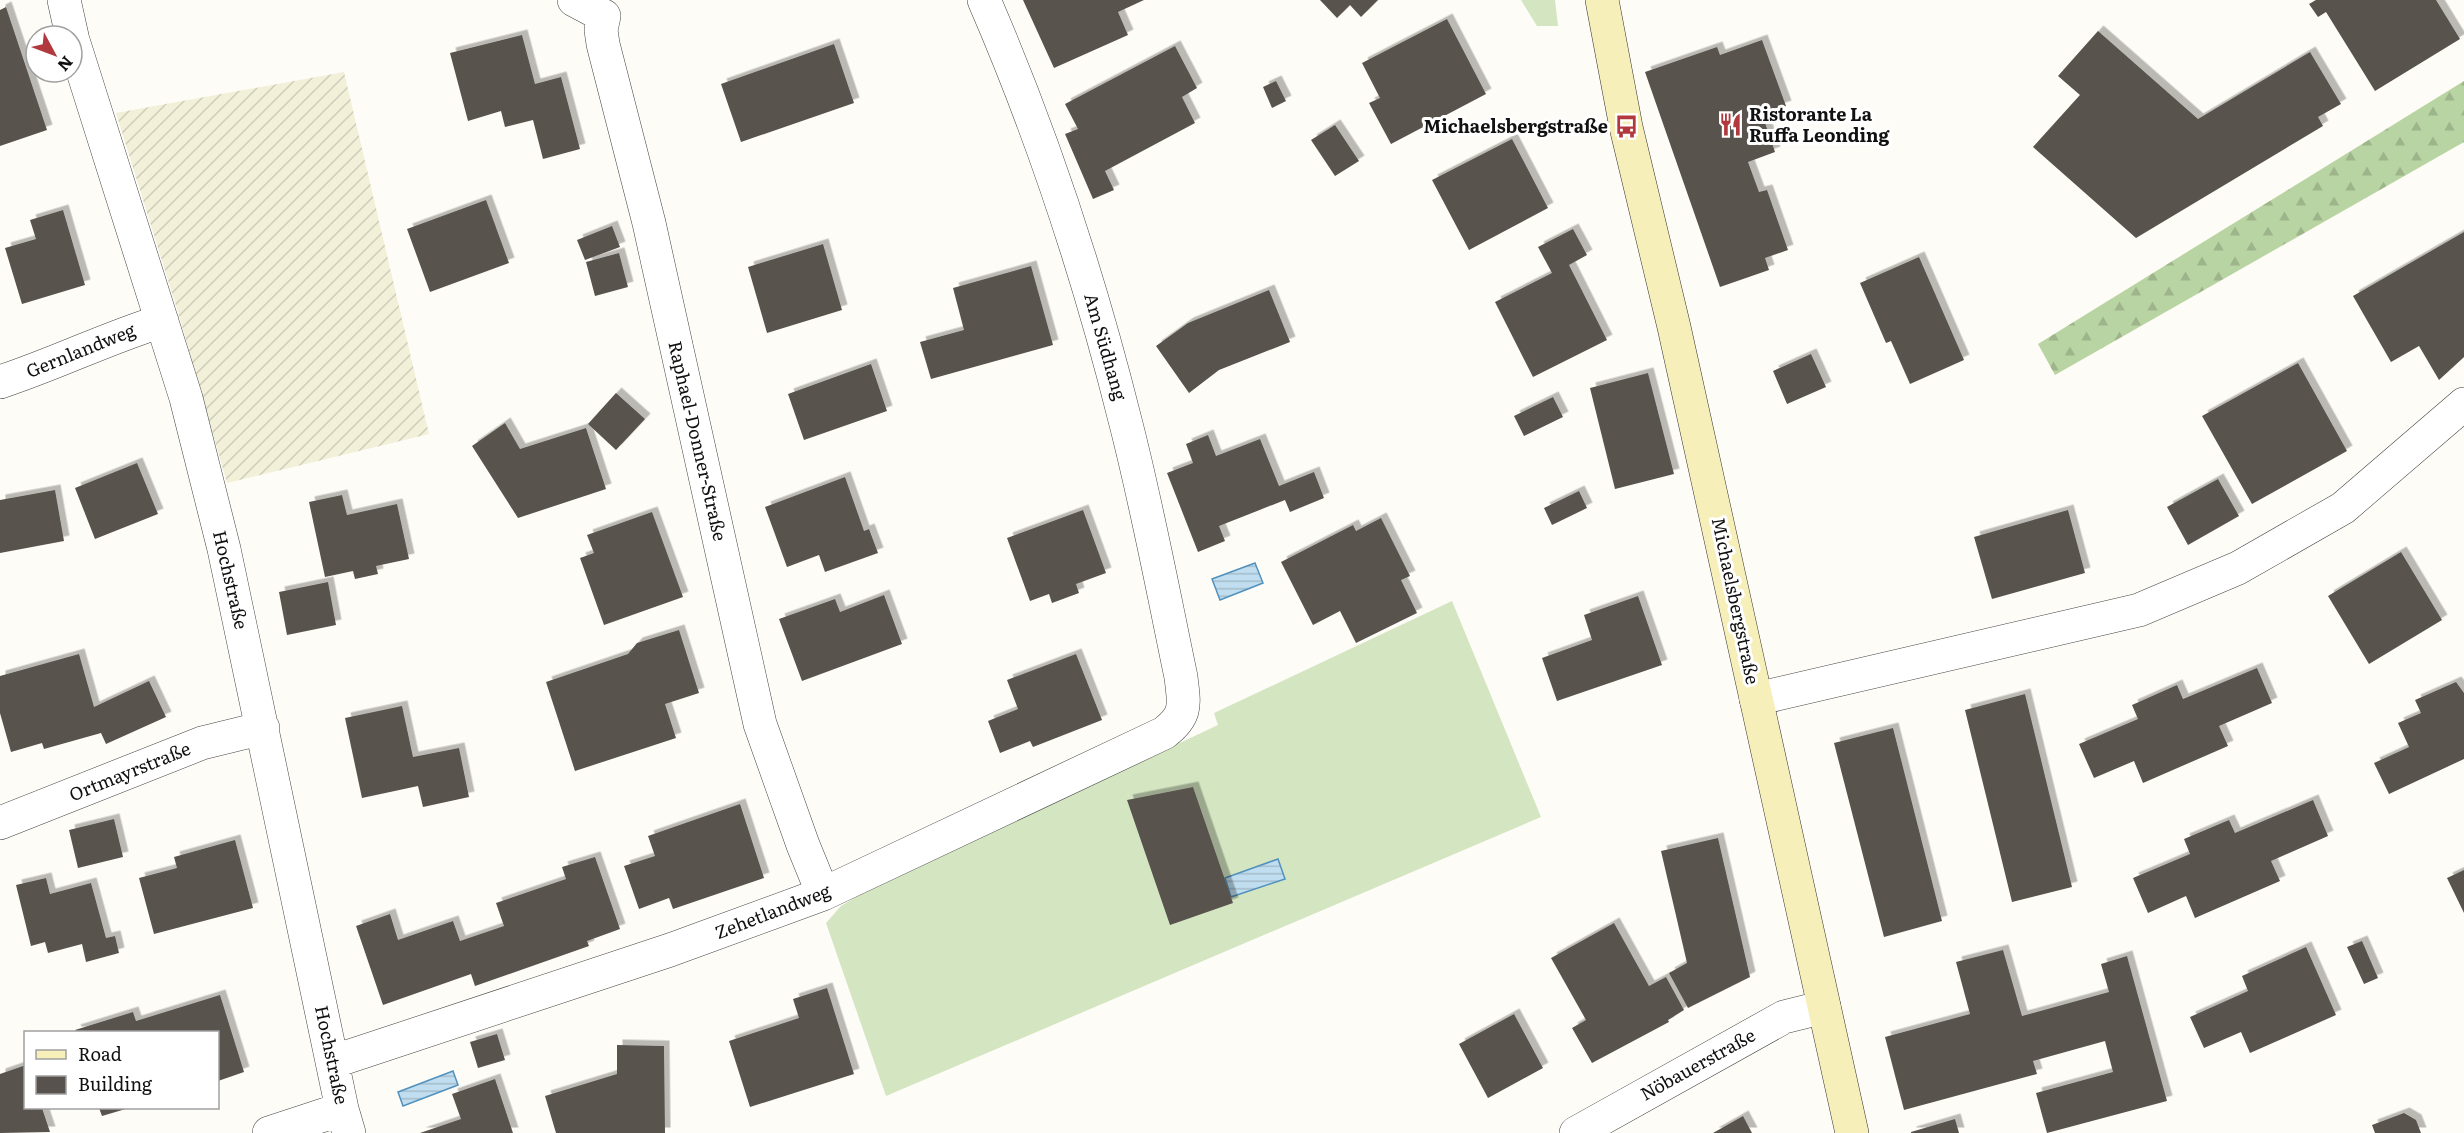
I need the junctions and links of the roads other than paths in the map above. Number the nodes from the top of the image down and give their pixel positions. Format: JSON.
{"nodes":[{"id":1,"x":64,"y":0,"type":"edge"},
{"id":2,"x":574,"y":0,"type":"edge"},
{"id":3,"x":984,"y":0,"type":"edge"},
{"id":4,"x":1602,"y":0,"type":"edge"},
{"id":5,"x":612,"y":8,"type":"edge"},
{"id":6,"x":69,"y":24,"type":"edge"},
{"id":7,"x":84,"y":74,"type":"edge"},
{"id":8,"x":162,"y":321,"type":"junction"},
{"id":9,"x":0,"y":382,"type":"edge"},
{"id":10,"x":2464,"y":404,"type":"edge"},
{"id":11,"x":1771,"y":695,"type":"junction"},
{"id":12,"x":1185,"y":706,"type":"joint"},
{"id":13,"x":263,"y":728,"type":"junction"},
{"id":14,"x":0,"y":823,"type":"edge"},
{"id":15,"x":823,"y":894,"type":"junction"},
{"id":16,"x":1824,"y":1007,"type":"junction"},
{"id":17,"x":332,"y":1062,"type":"junction"},
{"id":18,"x":345,"y":1121,"type":"edge"},
{"id":19,"x":268,"y":1133,"type":"edge"},
{"id":20,"x":1576,"y":1133,"type":"edge"},
{"id":21,"x":1852,"y":1133,"type":"edge"}],
"edges":[{"from":1,"to":6,"type":"street","name":"Hochstraße"},
{"from":2,"to":5,"type":"street","name":"Raphael-Donner-Straße"},
{"from":3,"to":12,"type":"street","name":"Am Südhang"},
{"from":4,"to":11,"type":"street","name":"Michaelsbergstraße"},
{"from":5,"to":15,"type":"street","name":"Raphael-Donner-Straße"},
{"from":7,"to":8,"type":"street","name":"Hochstraße"},
{"from":8,"to":9,"type":"street","name":"Gernlandweg"},
{"from":8,"to":13,"type":"street","name":"Hochstraße"},
{"from":10,"to":11,"type":"street","name":"Michaelsbergstraße"},
{"from":11,"to":16,"type":"street","name":"Michaelsbergstraße"},
{"from":12,"to":15,"type":"street","name":"Zehetlandweg"},
{"from":13,"to":14,"type":"street","name":"Ortmayrstraße"},
{"from":13,"to":17,"type":"street","name":"Hochstraße"},
{"from":15,"to":17,"type":"street","name":"Zehetlandweg"},
{"from":16,"to":20,"type":"street","name":"Nöbauerstraße"},
{"from":16,"to":21,"type":"street","name":"Michaelsbergstraße"},
{"from":17,"to":18,"type":"street","name":"Hochstraße"},
{"from":18,"to":19,"type":"street"}]}
